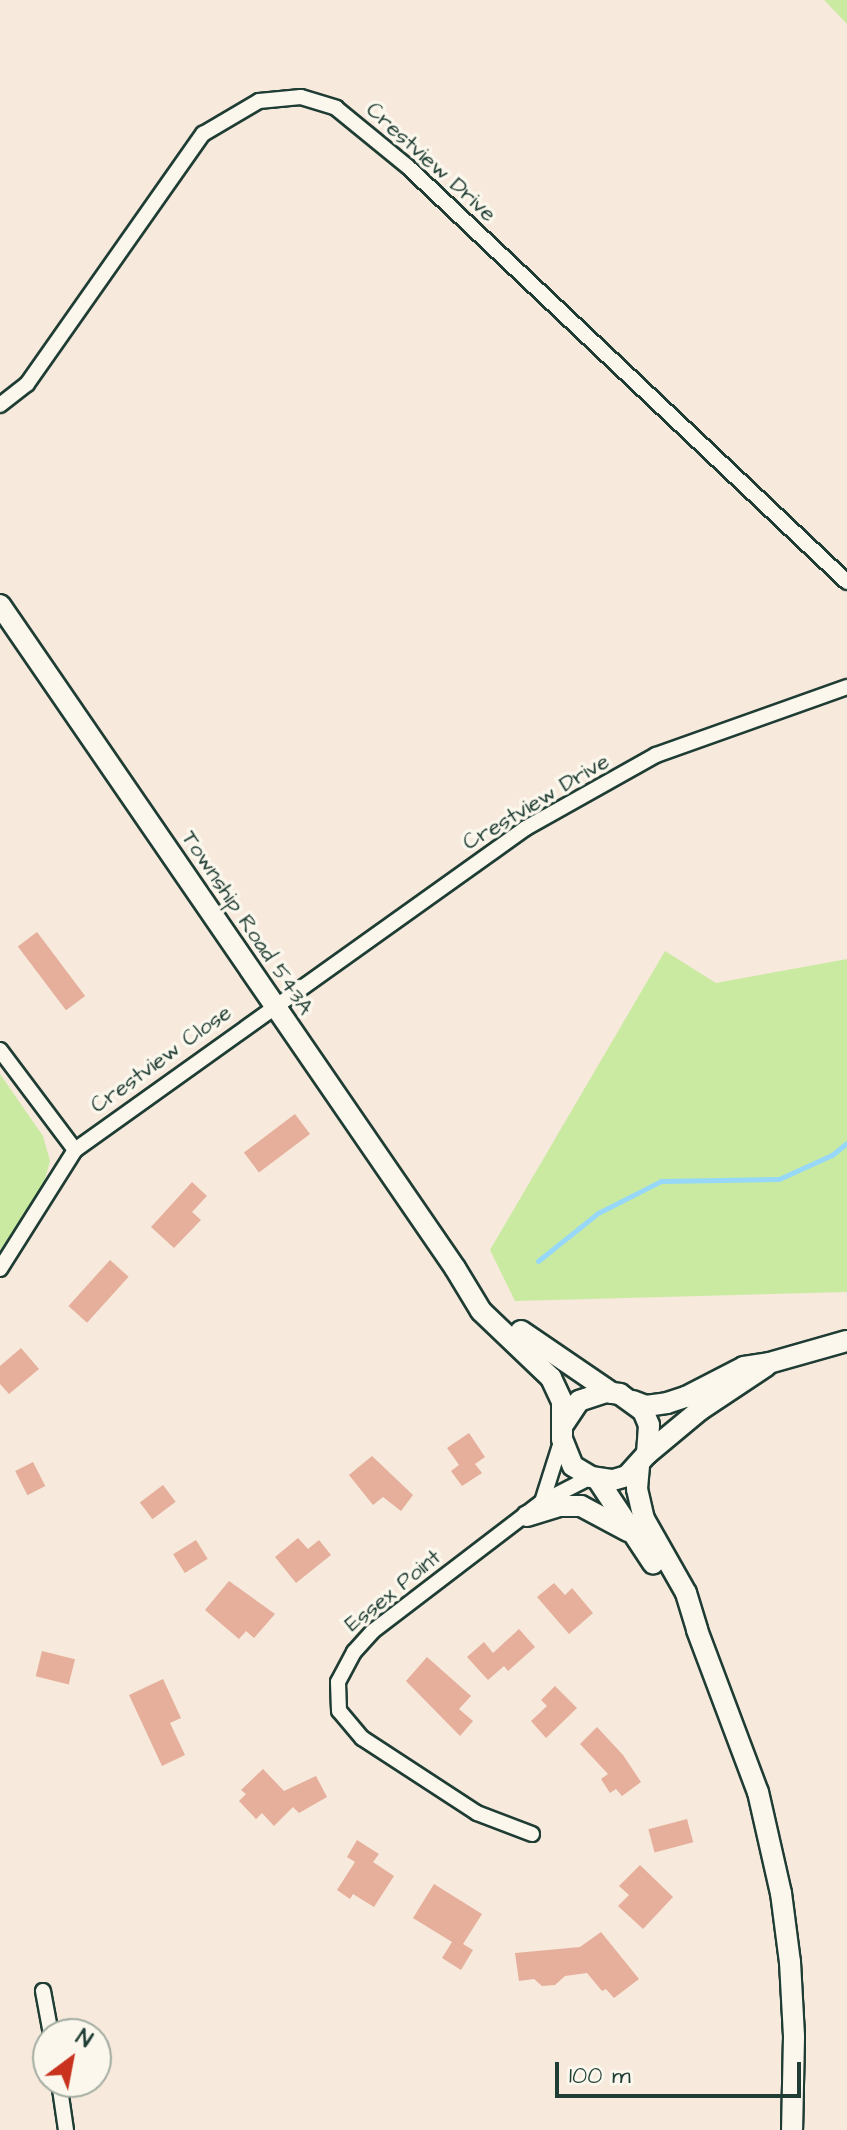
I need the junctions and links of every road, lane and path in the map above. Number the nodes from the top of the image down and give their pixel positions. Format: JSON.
{"nodes":[{"id":1,"x":0,"y":405,"type":"edge"},
{"id":2,"x":847,"y":582,"type":"edge"},
{"id":3,"x":0,"y":605,"type":"edge"},
{"id":4,"x":847,"y":687,"type":"edge"},
{"id":5,"x":274,"y":1005,"type":"junction"},
{"id":6,"x":0,"y":1050,"type":"edge"},
{"id":7,"x":75,"y":1150,"type":"junction"},
{"id":8,"x":455,"y":1268,"type":"junction"},
{"id":9,"x":0,"y":1269,"type":"edge"},
{"id":10,"x":847,"y":1341,"type":"edge"},
{"id":11,"x":769,"y":1363,"type":"junction"},
{"id":12,"x":612,"y":1393,"type":"junction"},
{"id":13,"x":633,"y":1401,"type":"junction"},
{"id":14,"x":562,"y":1432,"type":"junction"},
{"id":15,"x":643,"y":1460,"type":"junction"},
{"id":16,"x":594,"y":1479,"type":"junction"},
{"id":17,"x":542,"y":1502,"type":"junction"},
{"id":18,"x":527,"y":1516,"type":"junction"},
{"id":19,"x":641,"y":1541,"type":"junction"},
{"id":20,"x":697,"y":1630,"type":"junction"},
{"id":21,"x":532,"y":1834,"type":"dead end"},
{"id":22,"x":43,"y":1991,"type":"dead end"},
{"id":23,"x":48,"y":2018,"type":"edge"},
{"id":24,"x":61,"y":2098,"type":"edge"},
{"id":25,"x":66,"y":2130,"type":"edge"},
{"id":26,"x":792,"y":2130,"type":"edge"}],
"edges":[{"from":1,"to":2,"type":"street","name":"Crestview Drive"},
{"from":3,"to":5,"type":"main road","name":"Township Road 543A"},
{"from":4,"to":5,"type":"street","name":"Crestview Drive"},
{"from":5,"to":7,"type":"street","name":"Crestview Close"},
{"from":5,"to":8,"type":"main road","name":"Township Road 543A"},
{"from":6,"to":7,"type":"street"},
{"from":7,"to":9,"type":"street","name":"Crestview Close"},
{"from":8,"to":12,"type":"main road","name":"Township Road 543A"},
{"from":8,"to":14,"type":"main road","name":"Township Road 543A"},
{"from":10,"to":11,"type":"main road"},
{"from":11,"to":13,"type":"main road"},
{"from":11,"to":15,"type":"main road"},
{"from":12,"to":13,"type":"main road","name":"Township Road 543A"},
{"from":12,"to":14,"type":"main road"},
{"from":13,"to":15,"type":"main road","name":"Township Road 543A"},
{"from":14,"to":16,"type":"main road","name":"Township Road 543A"},
{"from":14,"to":17,"type":"street","name":"Essex Point"},
{"from":15,"to":16,"type":"main road"},
{"from":15,"to":20,"type":"main road","name":"Township Road 543A"},
{"from":16,"to":17,"type":"street","name":"Essex Point"},
{"from":16,"to":19,"type":"main road","name":"Township Road 543A"},
{"from":17,"to":18,"type":"street","name":"Essex Point"},
{"from":18,"to":19,"type":"main road"},
{"from":18,"to":21,"type":"street","name":"Essex Point"},
{"from":19,"to":20,"type":"main road","name":"Township Road 543A"},
{"from":20,"to":26,"type":"main road","name":"Township Road 543A"},
{"from":22,"to":23,"type":"street"},
{"from":24,"to":25,"type":"street"}]}
